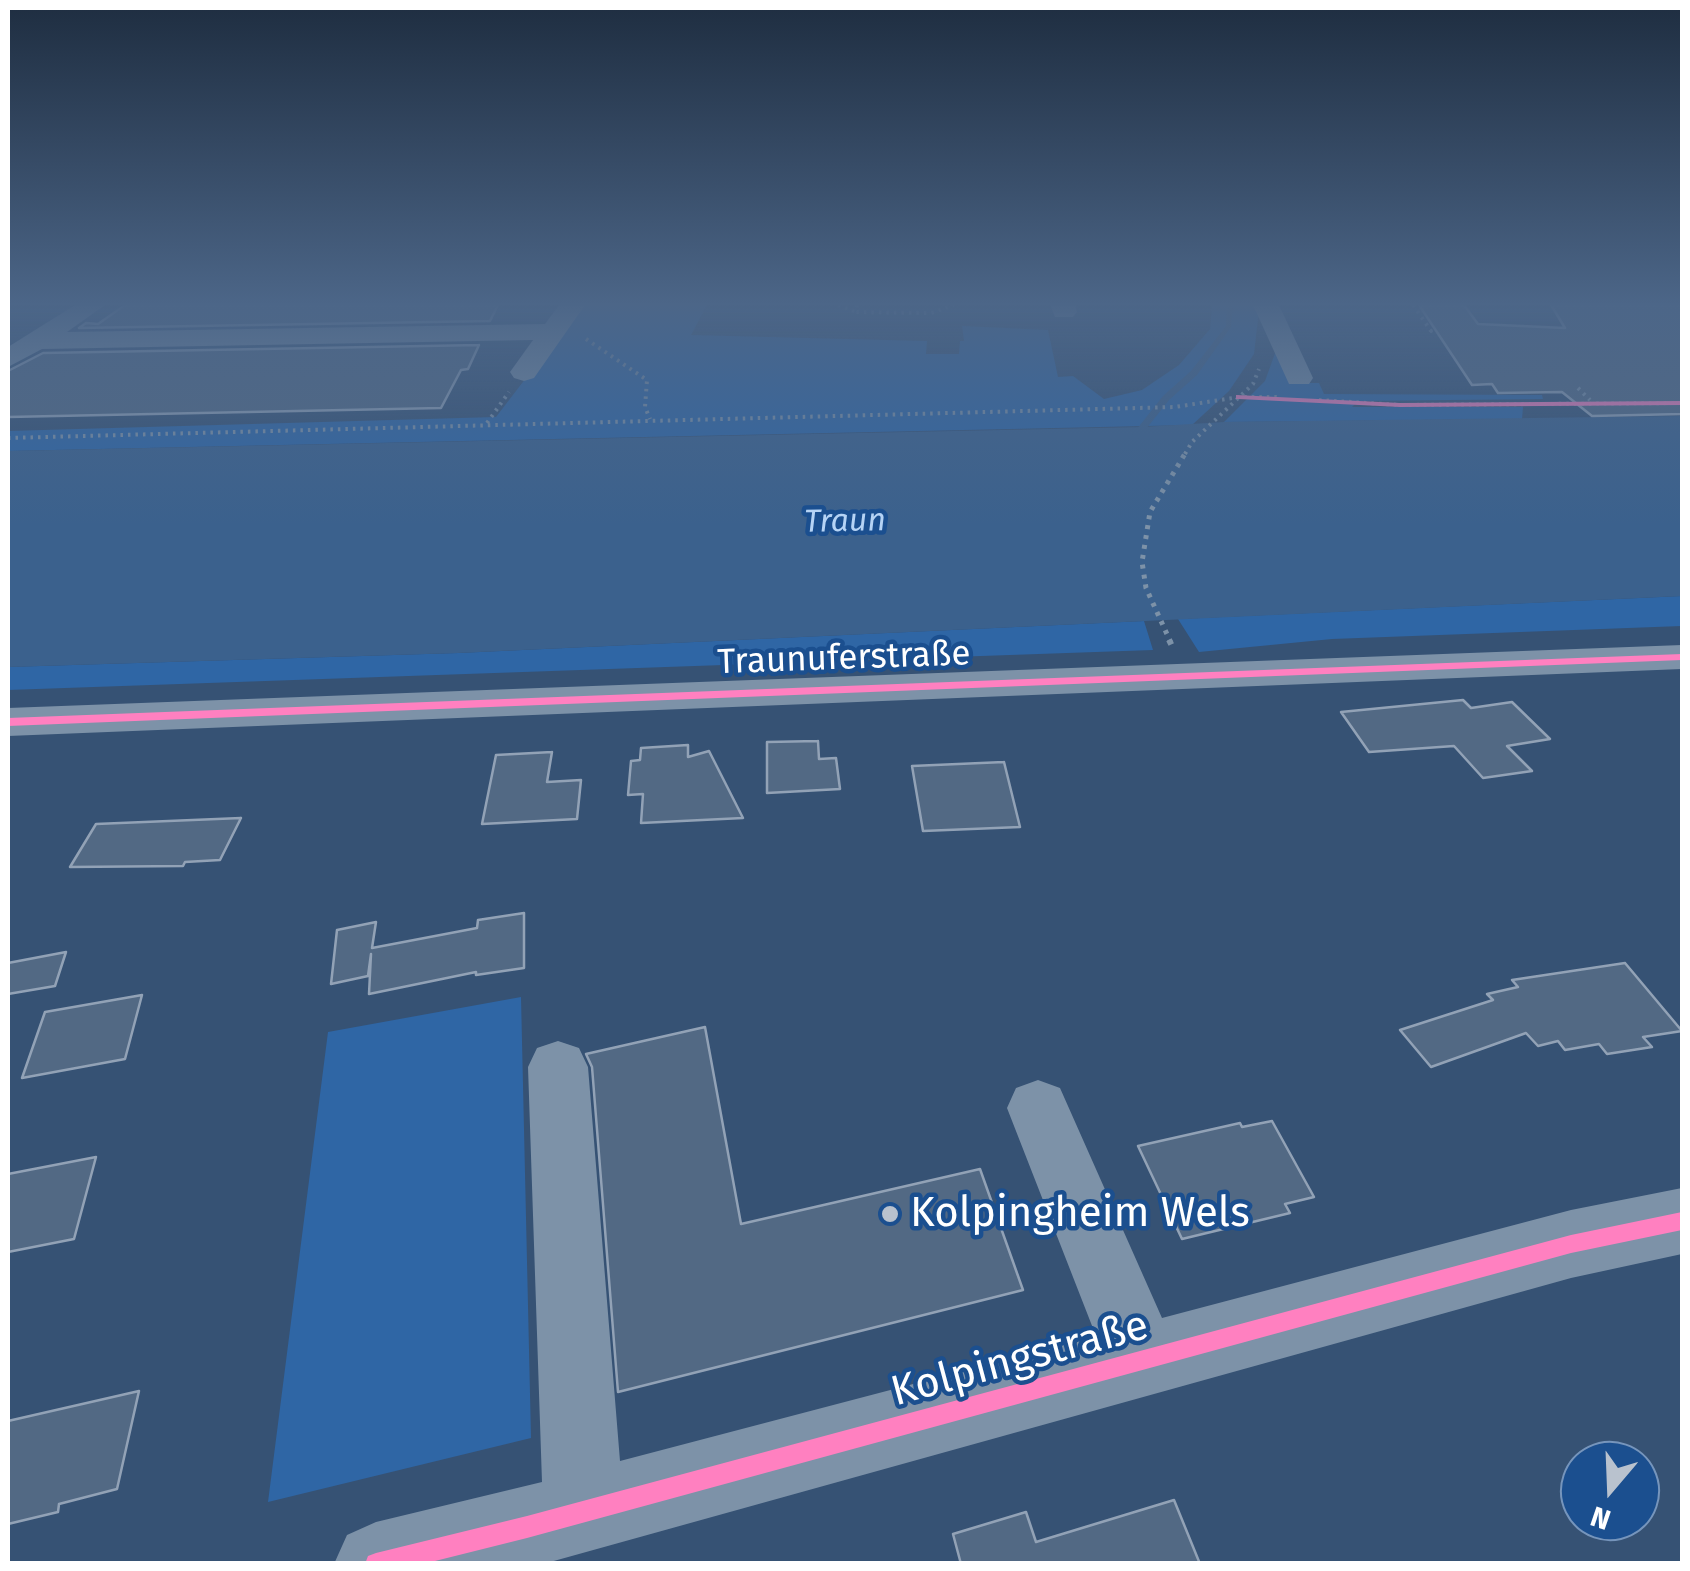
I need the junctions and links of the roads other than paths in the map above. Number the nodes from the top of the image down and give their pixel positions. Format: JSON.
{"nodes":[{"id":1,"x":1294,"y":378,"type":"edge"},
{"id":2,"x":1299,"y":392,"type":"road end"},
{"id":3,"x":1682,"y":657,"type":"edge"},
{"id":4,"x":8,"y":722,"type":"edge"},
{"id":5,"x":558,"y":1066,"type":"dead end"},
{"id":6,"x":1038,"y":1108,"type":"dead end"},
{"id":7,"x":1682,"y":1221,"type":"edge"},
{"id":8,"x":1143,"y":1360,"type":"junction"},
{"id":9,"x":584,"y":1511,"type":"junction"},
{"id":10,"x":376,"y":1564,"type":"edge"}],
"edges":[{"from":1,"to":2,"type":"street"},
{"from":3,"to":4,"type":"street","name":"Traunuferstraße"},
{"from":5,"to":9,"type":"street"},
{"from":6,"to":8,"type":"street"},
{"from":7,"to":8,"type":"street","name":"Kolpingstraße"},
{"from":8,"to":9,"type":"street","name":"Kolpingstraße"},
{"from":9,"to":10,"type":"street","name":"Kolpingstraße"}]}
